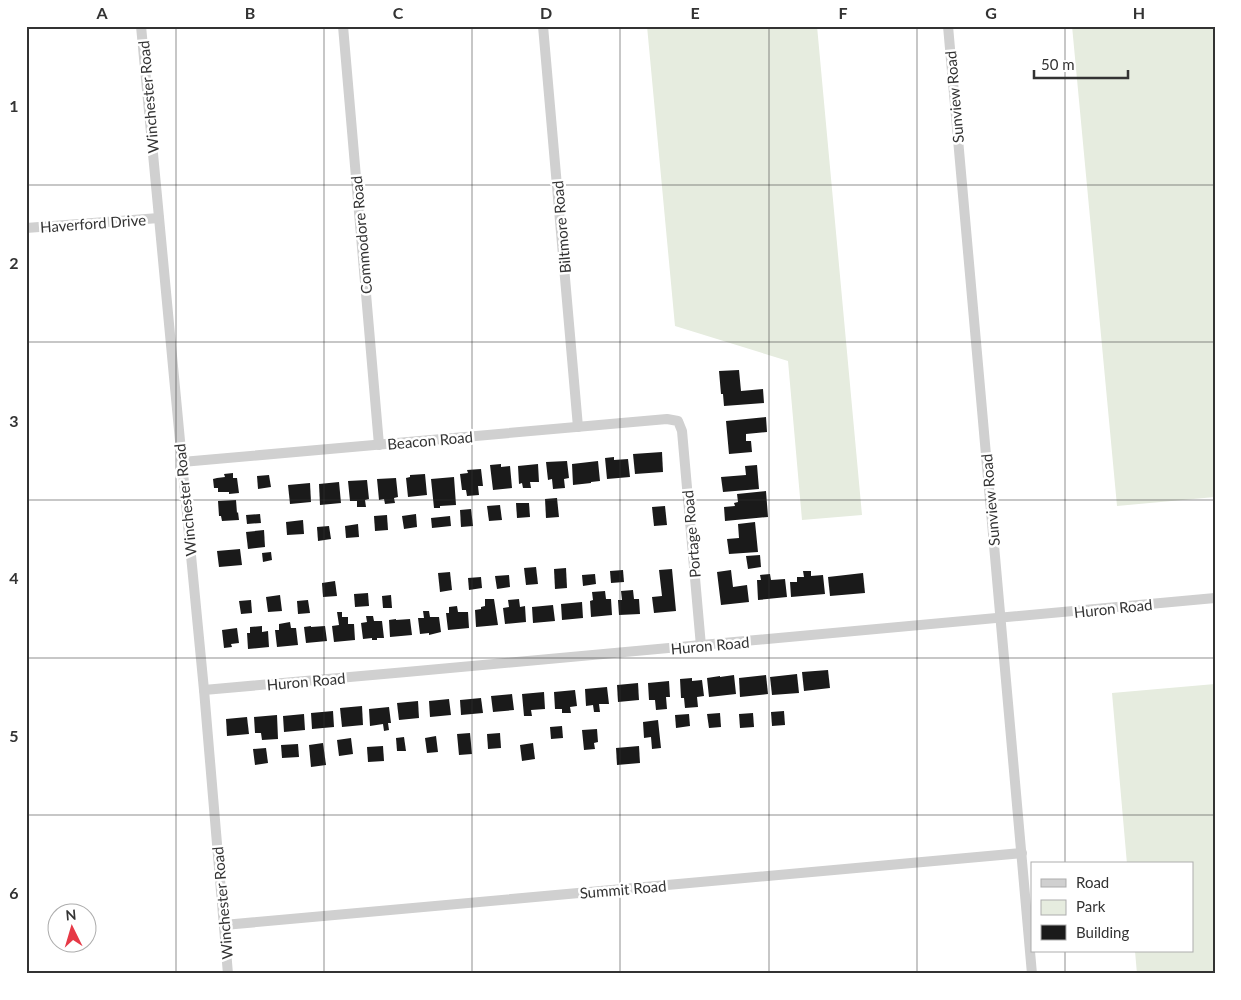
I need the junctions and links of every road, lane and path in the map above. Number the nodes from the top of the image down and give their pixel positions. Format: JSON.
{"nodes":[{"id":1,"x":141,"y":26,"type":"edge"},
{"id":2,"x":342,"y":26,"type":"edge"},
{"id":3,"x":543,"y":26,"type":"edge"},
{"id":4,"x":948,"y":26,"type":"edge"},
{"id":5,"x":159,"y":218,"type":"junction"},
{"id":6,"x":26,"y":228,"type":"edge"},
{"id":7,"x":678,"y":421,"type":"joint"},
{"id":8,"x":578,"y":427,"type":"junction"},
{"id":9,"x":379,"y":445,"type":"junction"},
{"id":10,"x":182,"y":462,"type":"junction"},
{"id":11,"x":1215,"y":598,"type":"edge"},
{"id":12,"x":1000,"y":619,"type":"junction"},
{"id":13,"x":701,"y":646,"type":"junction"},
{"id":14,"x":204,"y":690,"type":"junction"},
{"id":15,"x":1022,"y":854,"type":"junction"},
{"id":16,"x":224,"y":925,"type":"junction"},
{"id":17,"x":228,"y":974,"type":"edge"},
{"id":18,"x":1032,"y":974,"type":"edge"}],
"edges":[{"from":1,"to":5,"type":"street","name":"Winchester Road"},
{"from":2,"to":9,"type":"street","name":"Commodore Road"},
{"from":3,"to":8,"type":"street","name":"Biltmore Road"},
{"from":4,"to":12,"type":"street","name":"Sunview Road"},
{"from":5,"to":6,"type":"street","name":"Haverford Drive"},
{"from":5,"to":10,"type":"street","name":"Winchester Road"},
{"from":7,"to":8,"type":"street","name":"Beacon Road"},
{"from":7,"to":13,"type":"street","name":"Portage Road"},
{"from":8,"to":9,"type":"street","name":"Beacon Road"},
{"from":9,"to":10,"type":"street","name":"Beacon Road"},
{"from":10,"to":14,"type":"street","name":"Winchester Road"},
{"from":11,"to":12,"type":"street","name":"Huron Road"},
{"from":12,"to":13,"type":"street","name":"Huron Road"},
{"from":12,"to":15,"type":"street","name":"Sunview Road"},
{"from":13,"to":14,"type":"street","name":"Huron Road"},
{"from":14,"to":16,"type":"street","name":"Winchester Road"},
{"from":15,"to":16,"type":"street","name":"Summit Road"},
{"from":15,"to":18,"type":"street","name":"Sunview Road"},
{"from":16,"to":17,"type":"street","name":"Winchester Road"}]}
